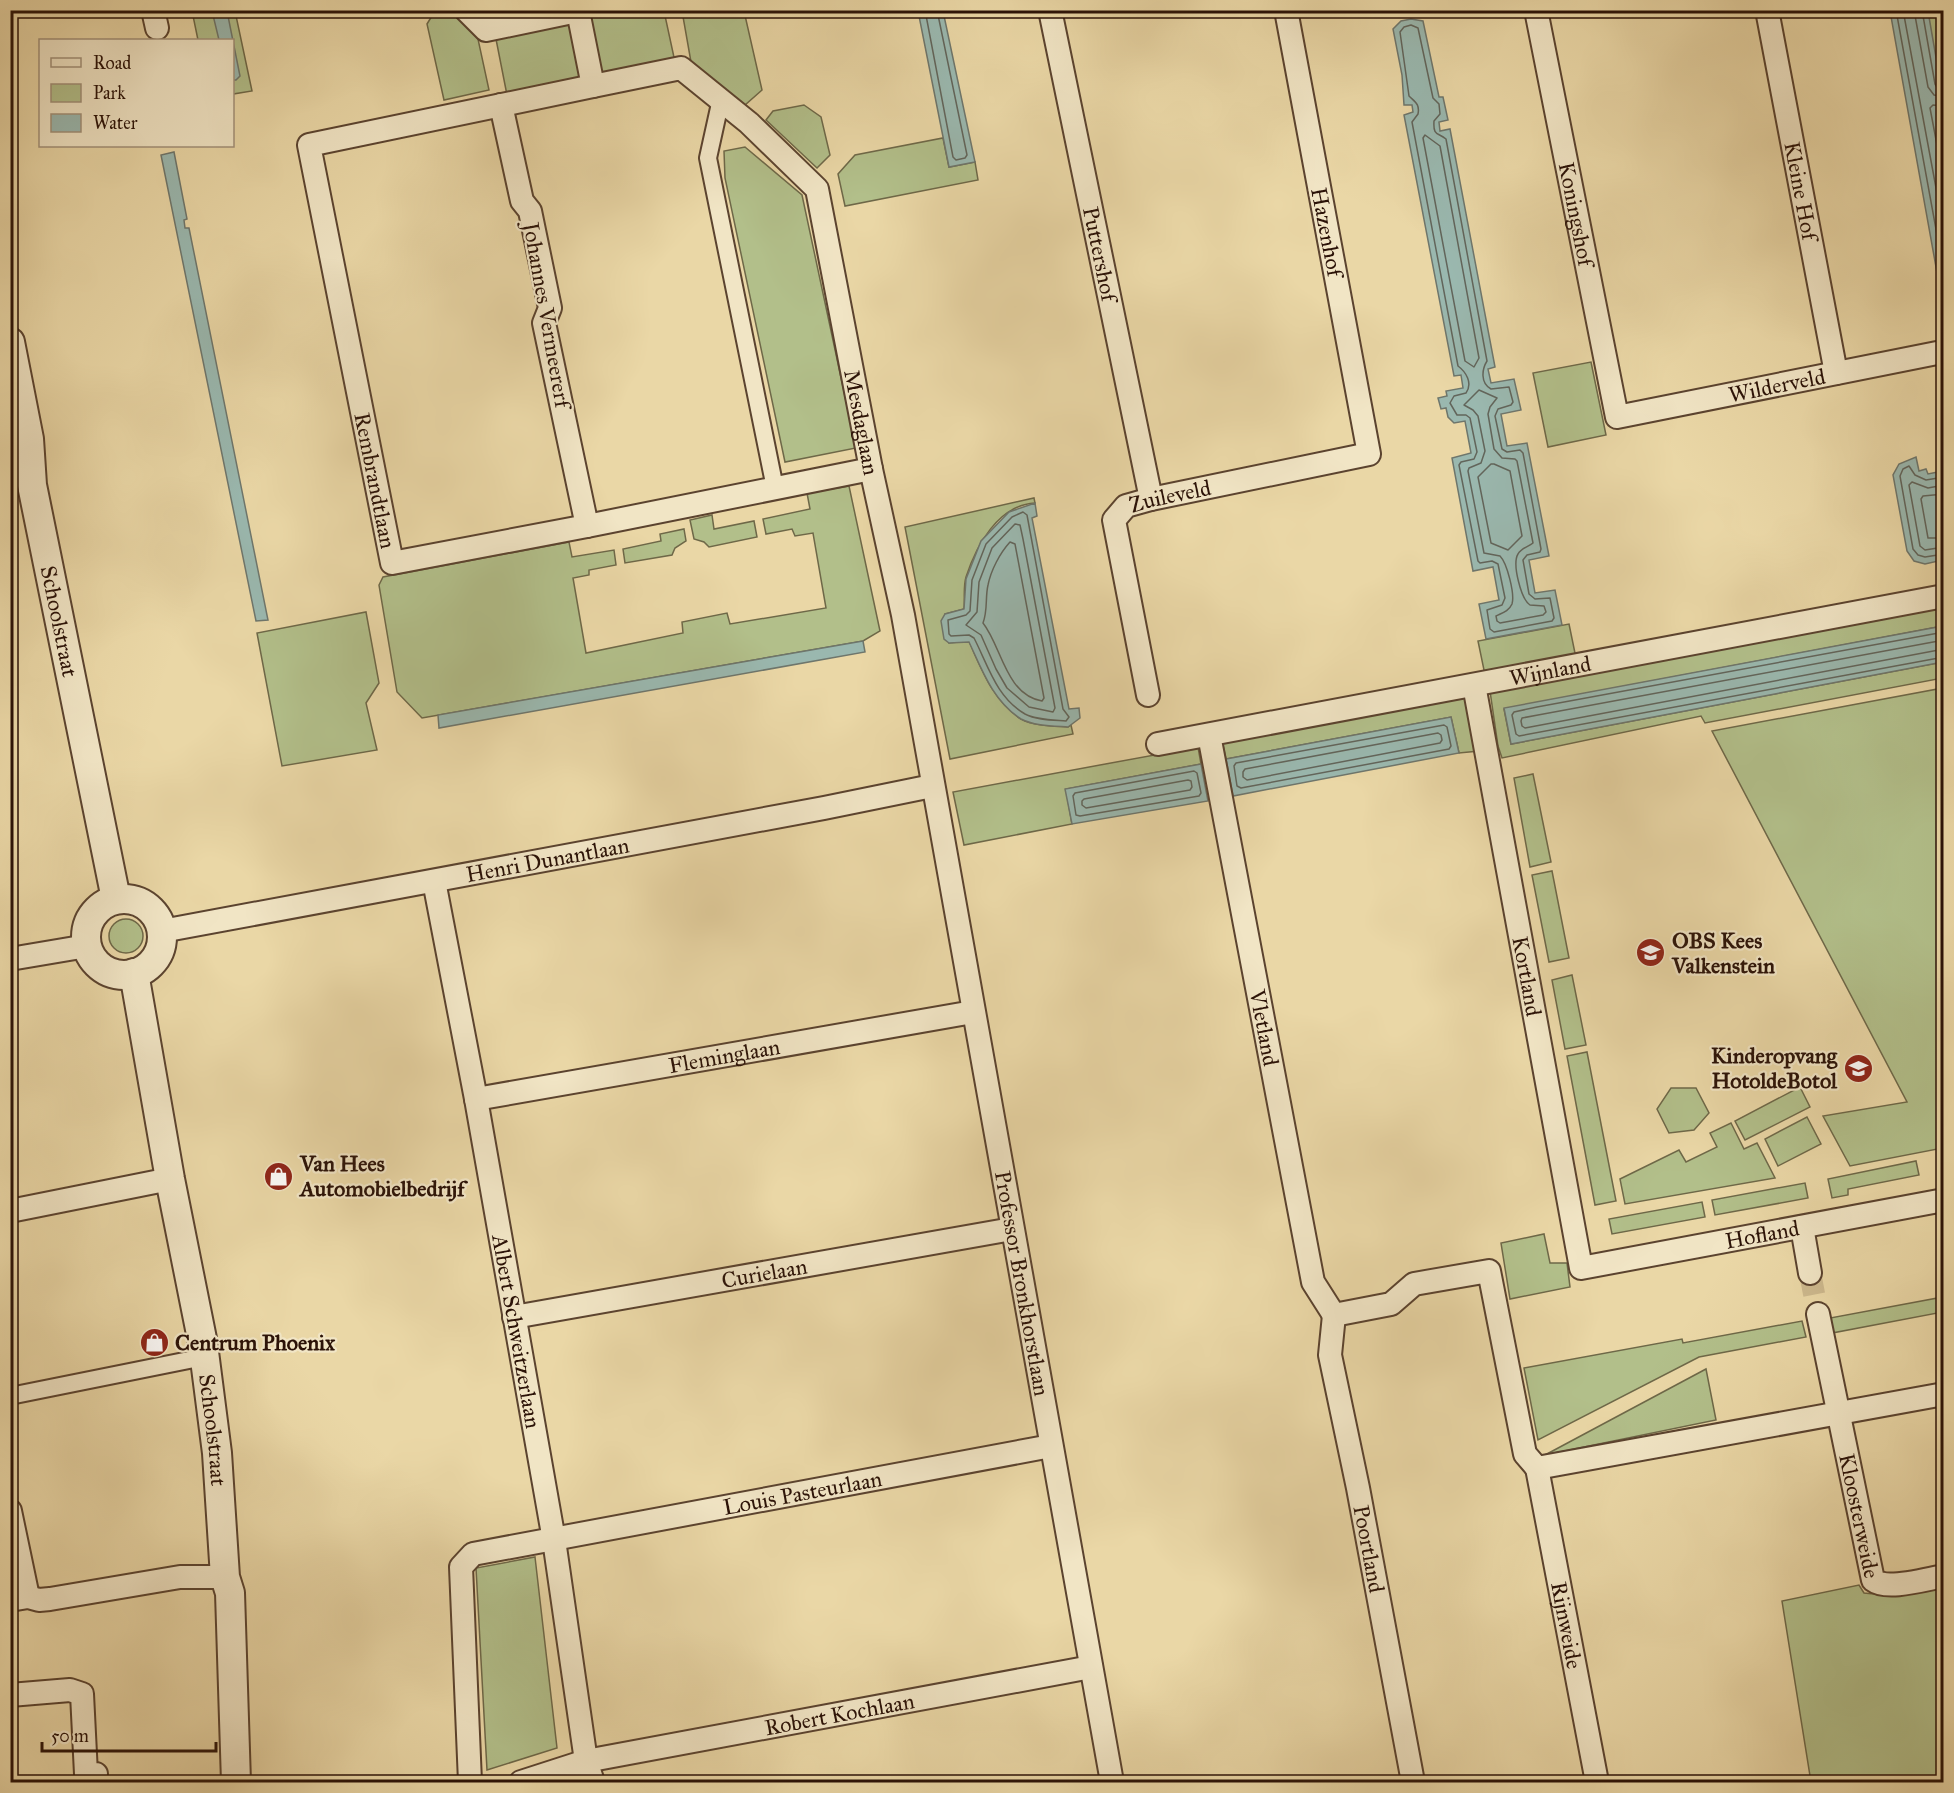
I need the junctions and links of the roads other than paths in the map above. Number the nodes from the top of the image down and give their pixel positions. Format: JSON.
{"nodes":[{"id":1,"x":466,"y":10,"type":"edge"},
{"id":2,"x":1050,"y":10,"type":"edge"},
{"id":3,"x":1286,"y":10,"type":"edge"},
{"id":4,"x":1536,"y":10,"type":"edge"},
{"id":5,"x":1767,"y":10,"type":"edge"},
{"id":6,"x":580,"y":11,"type":"edge"},
{"id":7,"x":593,"y":86,"type":"junction"},
{"id":8,"x":720,"y":99,"type":"junction"},
{"id":9,"x":501,"y":105,"type":"junction"},
{"id":10,"x":10,"y":342,"type":"edge"},
{"id":11,"x":1937,"y":353,"type":"dead end"},
{"id":12,"x":1836,"y":373,"type":"junction"},
{"id":13,"x":1617,"y":417,"type":"joint"},
{"id":14,"x":1369,"y":454,"type":"joint"},
{"id":15,"x":871,"y":469,"type":"junction"},
{"id":16,"x":775,"y":488,"type":"junction"},
{"id":17,"x":1151,"y":499,"type":"junction"},
{"id":18,"x":587,"y":526,"type":"junction"},
{"id":19,"x":1944,"y":596,"type":"edge"},
{"id":20,"x":1474,"y":685,"type":"junction"},
{"id":21,"x":1148,"y":695,"type":"dead end"},
{"id":22,"x":1209,"y":735,"type":"junction"},
{"id":23,"x":1158,"y":744,"type":"dead end"},
{"id":24,"x":932,"y":786,"type":"junction"},
{"id":25,"x":434,"y":881,"type":"junction"},
{"id":26,"x":116,"y":899,"type":"junction"},
{"id":27,"x":162,"y":931,"type":"junction"},
{"id":28,"x":87,"y":946,"type":"junction"},
{"id":29,"x":10,"y":959,"type":"edge"},
{"id":30,"x":134,"y":974,"type":"junction"},
{"id":31,"x":973,"y":1012,"type":"junction"},
{"id":32,"x":476,"y":1099,"type":"junction"},
{"id":33,"x":170,"y":1179,"type":"junction"},
{"id":34,"x":1944,"y":1200,"type":"edge"},
{"id":35,"x":10,"y":1211,"type":"edge"},
{"id":36,"x":1802,"y":1227,"type":"junction"},
{"id":37,"x":1012,"y":1229,"type":"junction"},
{"id":38,"x":1581,"y":1268,"type":"joint"},
{"id":39,"x":1810,"y":1274,"type":"tunnel mouth"},
{"id":40,"x":1818,"y":1314,"type":"tunnel mouth"},
{"id":41,"x":1334,"y":1315,"type":"junction"},
{"id":42,"x":514,"y":1317,"type":"junction"},
{"id":43,"x":204,"y":1357,"type":"junction"},
{"id":44,"x":1944,"y":1394,"type":"edge"},
{"id":45,"x":10,"y":1396,"type":"edge"},
{"id":46,"x":1839,"y":1414,"type":"junction"},
{"id":47,"x":1051,"y":1446,"type":"junction"},
{"id":48,"x":1537,"y":1468,"type":"junction"},
{"id":49,"x":10,"y":1511,"type":"edge"},
{"id":50,"x":554,"y":1540,"type":"junction"},
{"id":51,"x":1944,"y":1576,"type":"edge"},
{"id":52,"x":225,"y":1577,"type":"junction"},
{"id":53,"x":19,"y":1598,"type":"edge"},
{"id":54,"x":1091,"y":1667,"type":"junction"},
{"id":55,"x":10,"y":1695,"type":"edge"},
{"id":56,"x":589,"y":1772,"type":"edge"},
{"id":57,"x":96,"y":1774,"type":"dead end"},
{"id":58,"x":236,"y":1782,"type":"edge"},
{"id":59,"x":470,"y":1782,"type":"edge"},
{"id":60,"x":521,"y":1782,"type":"edge"},
{"id":61,"x":1112,"y":1782,"type":"edge"},
{"id":62,"x":1413,"y":1782,"type":"edge"},
{"id":63,"x":1597,"y":1782,"type":"edge"}],
"edges":[{"from":1,"to":6,"type":"street"},
{"from":2,"to":17,"type":"street","name":"Puttershof"},
{"from":3,"to":14,"type":"street","name":"Hazenhof"},
{"from":4,"to":13,"type":"street","name":"Koningshof"},
{"from":5,"to":12,"type":"street","name":"Kleine Hof"},
{"from":6,"to":7,"type":"street"},
{"from":7,"to":8,"type":"street","name":"Mesdaglaan"},
{"from":7,"to":9,"type":"street"},
{"from":8,"to":15,"type":"street","name":"Mesdaglaan"},
{"from":8,"to":16,"type":"street"},
{"from":9,"to":18,"type":"street","name":"Johannes Vermeererf"},
{"from":9,"to":18,"type":"street","name":"Rembrandtlaan"},
{"from":10,"to":26,"type":"street","name":"Schoolstraat"},
{"from":11,"to":12,"type":"street","name":"Wilderveld"},
{"from":12,"to":13,"type":"street","name":"Wilderveld"},
{"from":14,"to":17,"type":"street","name":"Zuileveld"},
{"from":15,"to":16,"type":"street","name":"Rembrandtlaan"},
{"from":15,"to":24,"type":"street","name":"Mesdaglaan"},
{"from":16,"to":18,"type":"street","name":"Rembrandtlaan"},
{"from":17,"to":21,"type":"street","name":"Zuileveld"},
{"from":19,"to":20,"type":"street","name":"Wijnland"},
{"from":20,"to":22,"type":"street","name":"Wijnland"},
{"from":20,"to":38,"type":"street","name":"Kortland"},
{"from":22,"to":23,"type":"street","name":"Wijnland"},
{"from":22,"to":41,"type":"street","name":"Vletland"},
{"from":24,"to":25,"type":"street","name":"Henri Dunantlaan"},
{"from":24,"to":31,"type":"street","name":"Professor Bronkhorstlaan"},
{"from":25,"to":27,"type":"street","name":"Henri Dunantlaan"},
{"from":25,"to":32,"type":"street","name":"Albert Schweitzerlaan"},
{"from":26,"to":27,"type":"street"},
{"from":26,"to":28,"type":"street"},
{"from":27,"to":30,"type":"street"},
{"from":28,"to":29,"type":"street"},
{"from":28,"to":30,"type":"street"},
{"from":30,"to":33,"type":"street","name":"Schoolstraat"},
{"from":31,"to":32,"type":"street","name":"Fleminglaan"},
{"from":31,"to":37,"type":"street","name":"Professor Bronkhorstlaan"},
{"from":32,"to":42,"type":"street","name":"Albert Schweitzerlaan"},
{"from":33,"to":35,"type":"street"},
{"from":33,"to":43,"type":"street","name":"Schoolstraat"},
{"from":34,"to":36,"type":"street","name":"Hofland"},
{"from":36,"to":38,"type":"street","name":"Hofland"},
{"from":36,"to":39,"type":"street"},
{"from":37,"to":42,"type":"street","name":"Curielaan"},
{"from":37,"to":47,"type":"street","name":"Professor Bronkhorstlaan"},
{"from":40,"to":46,"type":"street"},
{"from":41,"to":48,"type":"street","name":"Rijnweide"},
{"from":41,"to":62,"type":"street","name":"Poortland"},
{"from":42,"to":50,"type":"street","name":"Albert Schweitzerlaan"},
{"from":43,"to":45,"type":"street"},
{"from":43,"to":52,"type":"street","name":"Schoolstraat"},
{"from":44,"to":46,"type":"street"},
{"from":46,"to":48,"type":"street"},
{"from":46,"to":51,"type":"street","name":"Kloosterweide"},
{"from":47,"to":50,"type":"street","name":"Louis Pasteurlaan"},
{"from":47,"to":54,"type":"street","name":"Professor Bronkhorstlaan"},
{"from":48,"to":63,"type":"street","name":"Rijnweide"},
{"from":49,"to":53,"type":"street"},
{"from":50,"to":56,"type":"street","name":"Albert Schweitzerlaan"},
{"from":50,"to":59,"type":"street","name":"Louis Pasteurlaan"},
{"from":52,"to":53,"type":"street"},
{"from":52,"to":58,"type":"street","name":"Schoolstraat"},
{"from":54,"to":56,"type":"street","name":"Robert Kochlaan"},
{"from":54,"to":61,"type":"street","name":"Professor Bronkhorstlaan"},
{"from":55,"to":57,"type":"street"},
{"from":56,"to":60,"type":"street","name":"Robert Kochlaan"}]}
